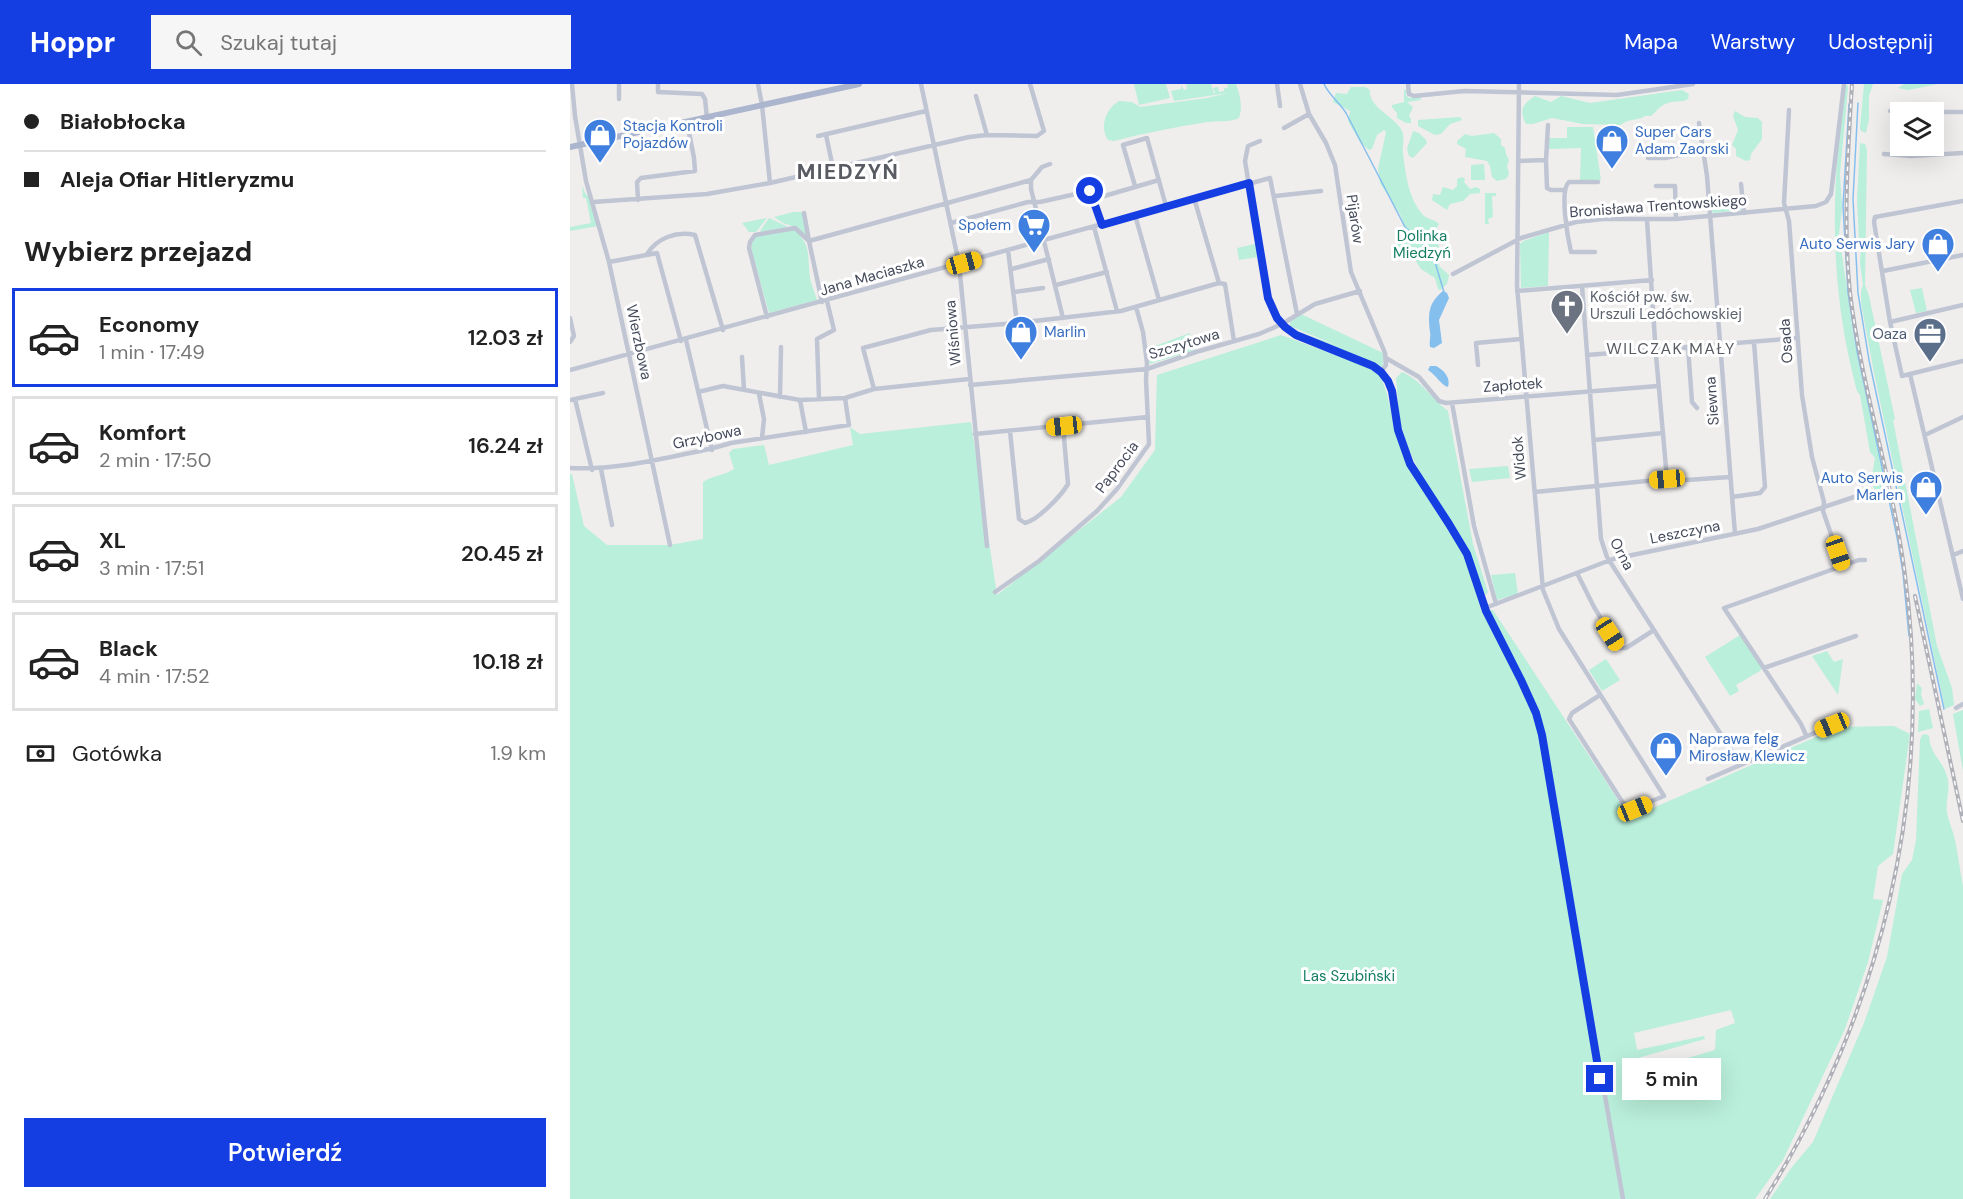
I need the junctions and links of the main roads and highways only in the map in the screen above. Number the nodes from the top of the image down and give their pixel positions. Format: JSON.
{"nodes":[{"id":1,"x":859,"y":84,"type":"edge"},
{"id":2,"x":570,"y":147,"type":"edge"}],
"edges":[{"from":1,"to":2,"type":"main road"}]}
